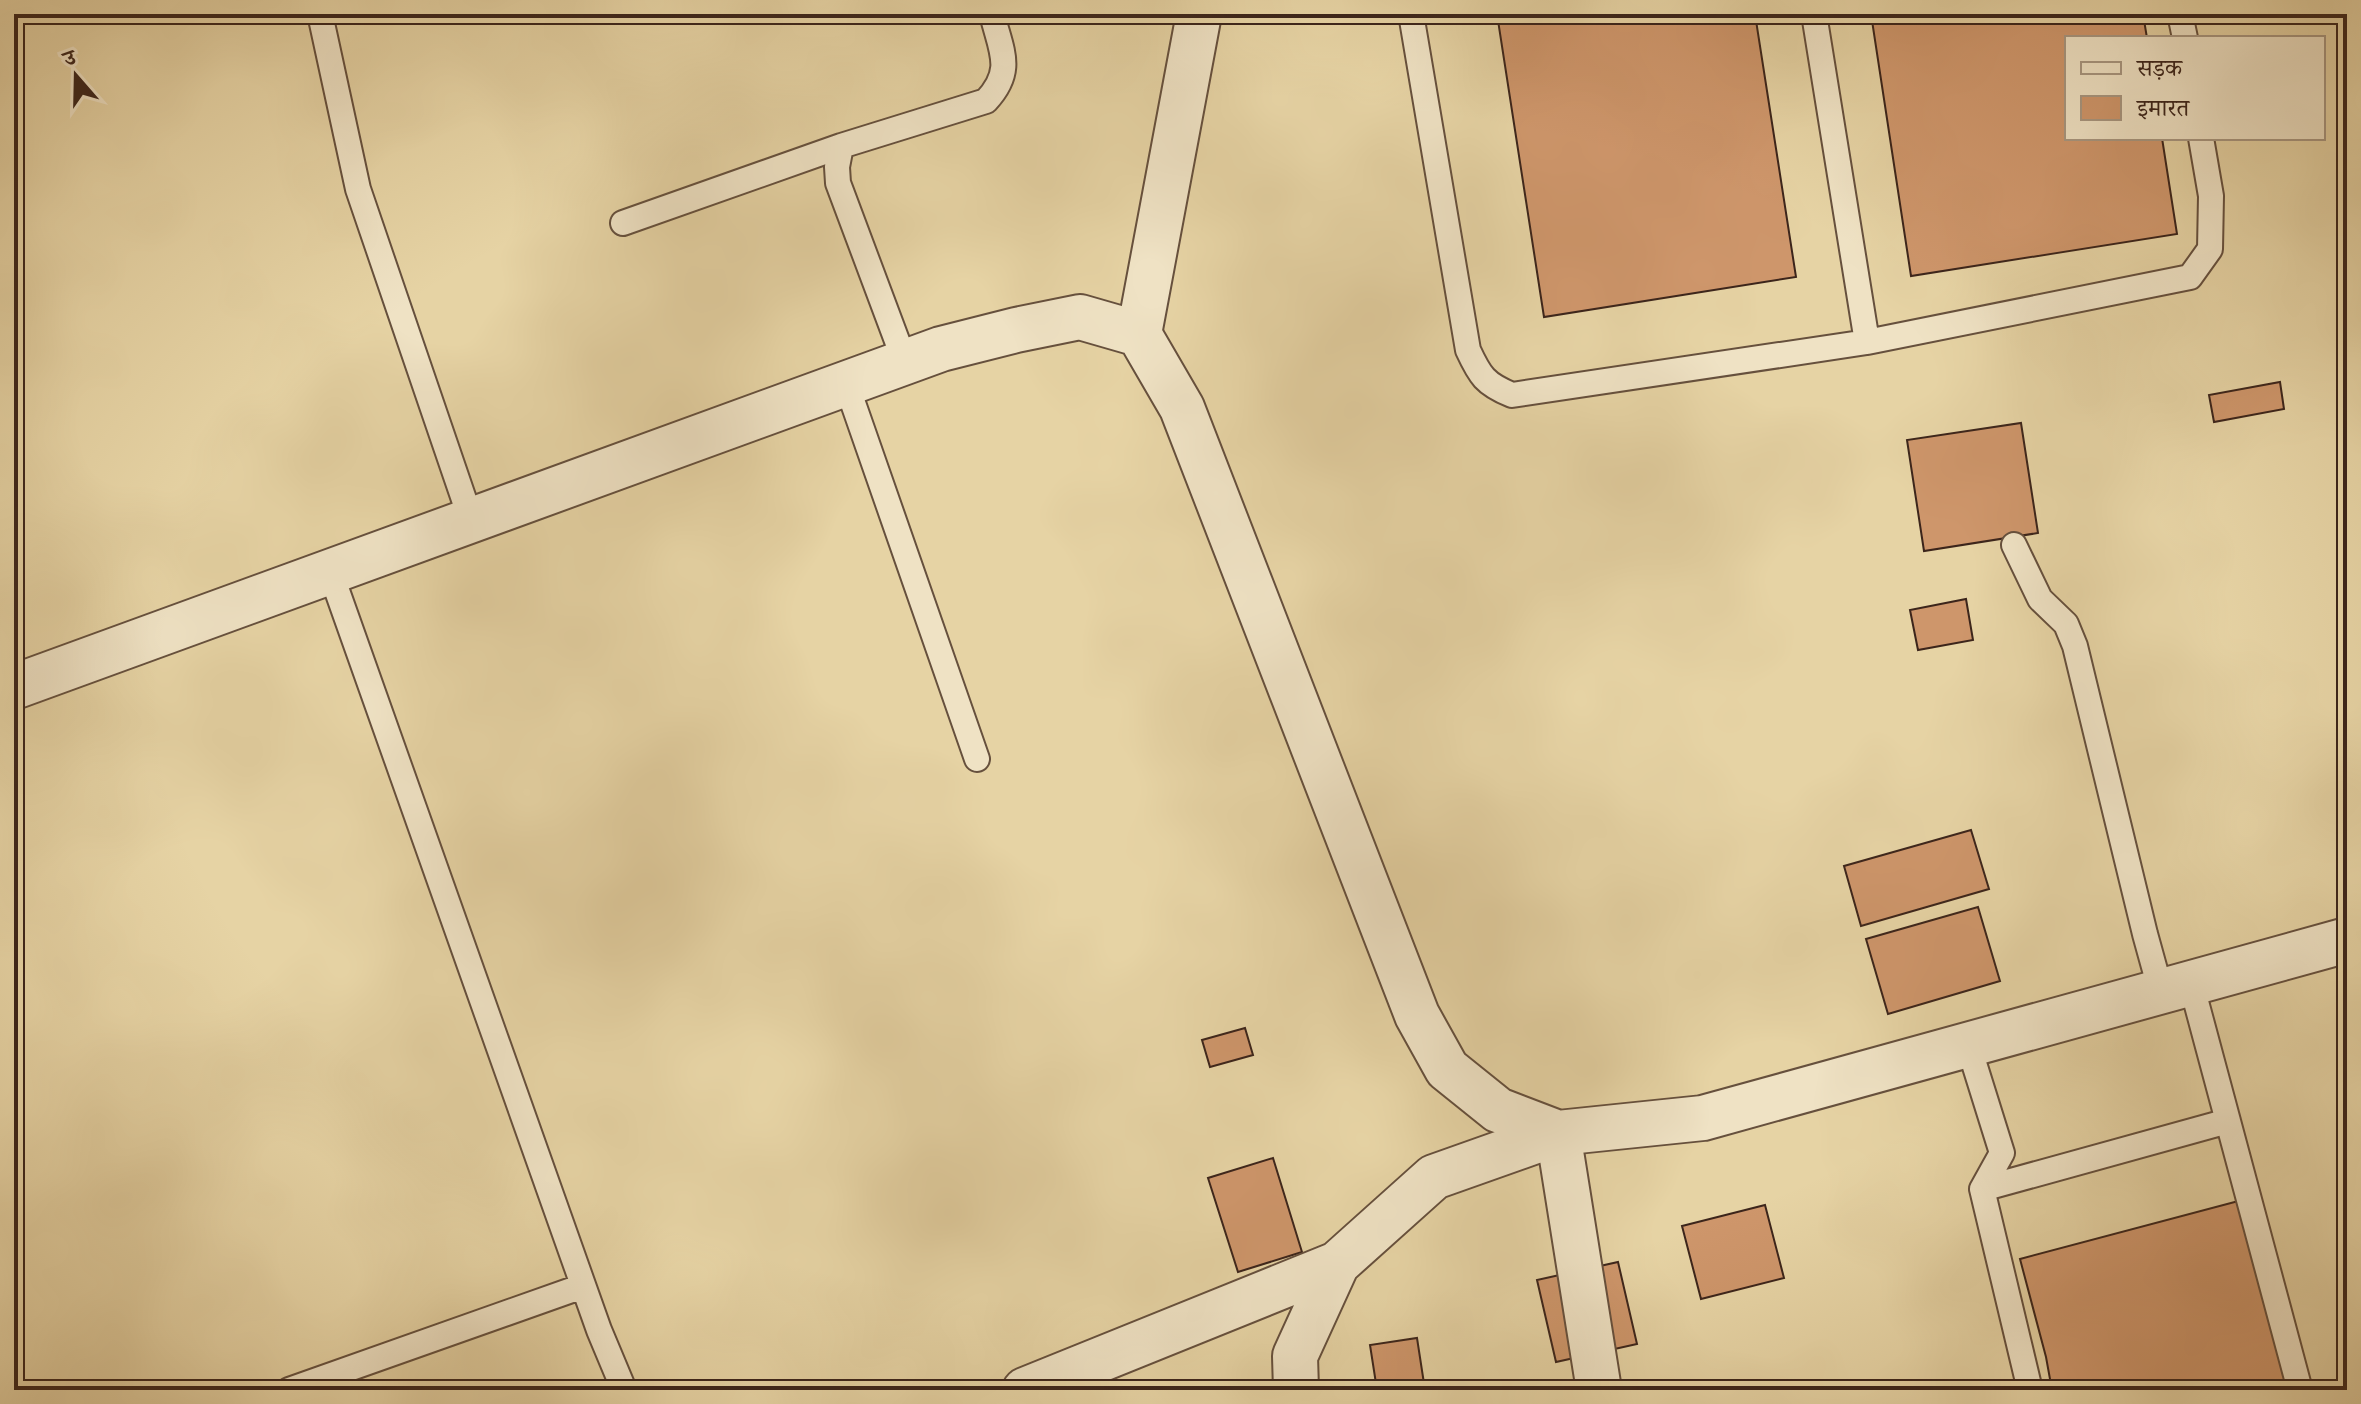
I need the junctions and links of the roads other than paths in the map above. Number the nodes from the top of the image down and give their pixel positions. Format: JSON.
{"nodes":[{"id":1,"x":320,"y":14,"type":"edge"},
{"id":2,"x":992,"y":14,"type":"edge"},
{"id":3,"x":1199,"y":14,"type":"edge"},
{"id":4,"x":1411,"y":14,"type":"edge"},
{"id":5,"x":1814,"y":14,"type":"edge"},
{"id":6,"x":2180,"y":14,"type":"edge"},
{"id":7,"x":2185,"y":36,"type":"edge"},
{"id":8,"x":2201,"y":140,"type":"edge"},
{"id":9,"x":841,"y":146,"type":"junction"},
{"id":10,"x":623,"y":223,"type":"dead end"},
{"id":11,"x":1139,"y":334,"type":"junction"},
{"id":12,"x":1867,"y":342,"type":"junction"},
{"id":13,"x":905,"y":362,"type":"junction"},
{"id":14,"x":846,"y":383,"type":"junction"},
{"id":15,"x":471,"y":520,"type":"junction"},
{"id":16,"x":2014,"y":545,"type":"dead end"},
{"id":17,"x":330,"y":571,"type":"junction"},
{"id":18,"x":14,"y":687,"type":"edge"},
{"id":19,"x":977,"y":759,"type":"dead end"},
{"id":20,"x":2347,"y":940,"type":"edge"},
{"id":21,"x":2176,"y":987,"type":"junction"},
{"id":22,"x":1968,"y":1044,"type":"junction"},
{"id":23,"x":2228,"y":1121,"type":"junction"},
{"id":24,"x":1558,"y":1133,"type":"junction"},
{"id":25,"x":1982,"y":1189,"type":"junction"},
{"id":26,"x":1337,"y":1264,"type":"junction"},
{"id":27,"x":583,"y":1286,"type":"junction"},
{"id":28,"x":622,"y":1385,"type":"dead end"},
{"id":29,"x":289,"y":1390,"type":"edge"},
{"id":30,"x":1025,"y":1390,"type":"edge"},
{"id":31,"x":1296,"y":1390,"type":"edge"},
{"id":32,"x":1599,"y":1390,"type":"edge"},
{"id":33,"x":2030,"y":1390,"type":"edge"},
{"id":34,"x":2300,"y":1390,"type":"edge"}],
"edges":[{"from":1,"to":15,"type":"lane"},
{"from":2,"to":9,"type":"lane"},
{"from":3,"to":11,"type":"street"},
{"from":4,"to":12,"type":"lane"},
{"from":5,"to":12,"type":"lane"},
{"from":6,"to":7,"type":"lane"},
{"from":8,"to":12,"type":"lane"},
{"from":9,"to":10,"type":"lane"},
{"from":9,"to":13,"type":"lane"},
{"from":11,"to":13,"type":"street"},
{"from":11,"to":24,"type":"street"},
{"from":13,"to":14,"type":"street"},
{"from":14,"to":15,"type":"street"},
{"from":14,"to":19,"type":"lane"},
{"from":15,"to":17,"type":"street"},
{"from":16,"to":21,"type":"lane"},
{"from":17,"to":18,"type":"street"},
{"from":17,"to":27,"type":"lane"},
{"from":20,"to":21,"type":"street"},
{"from":21,"to":22,"type":"street"},
{"from":21,"to":23,"type":"lane"},
{"from":22,"to":24,"type":"street"},
{"from":22,"to":25,"type":"lane"},
{"from":23,"to":25,"type":"lane"},
{"from":23,"to":34,"type":"lane"},
{"from":24,"to":26,"type":"street"},
{"from":24,"to":32,"type":"street"},
{"from":25,"to":33,"type":"lane"},
{"from":26,"to":30,"type":"street"},
{"from":26,"to":31,"type":"street"},
{"from":27,"to":28,"type":"lane"},
{"from":27,"to":29,"type":"lane"}]}
